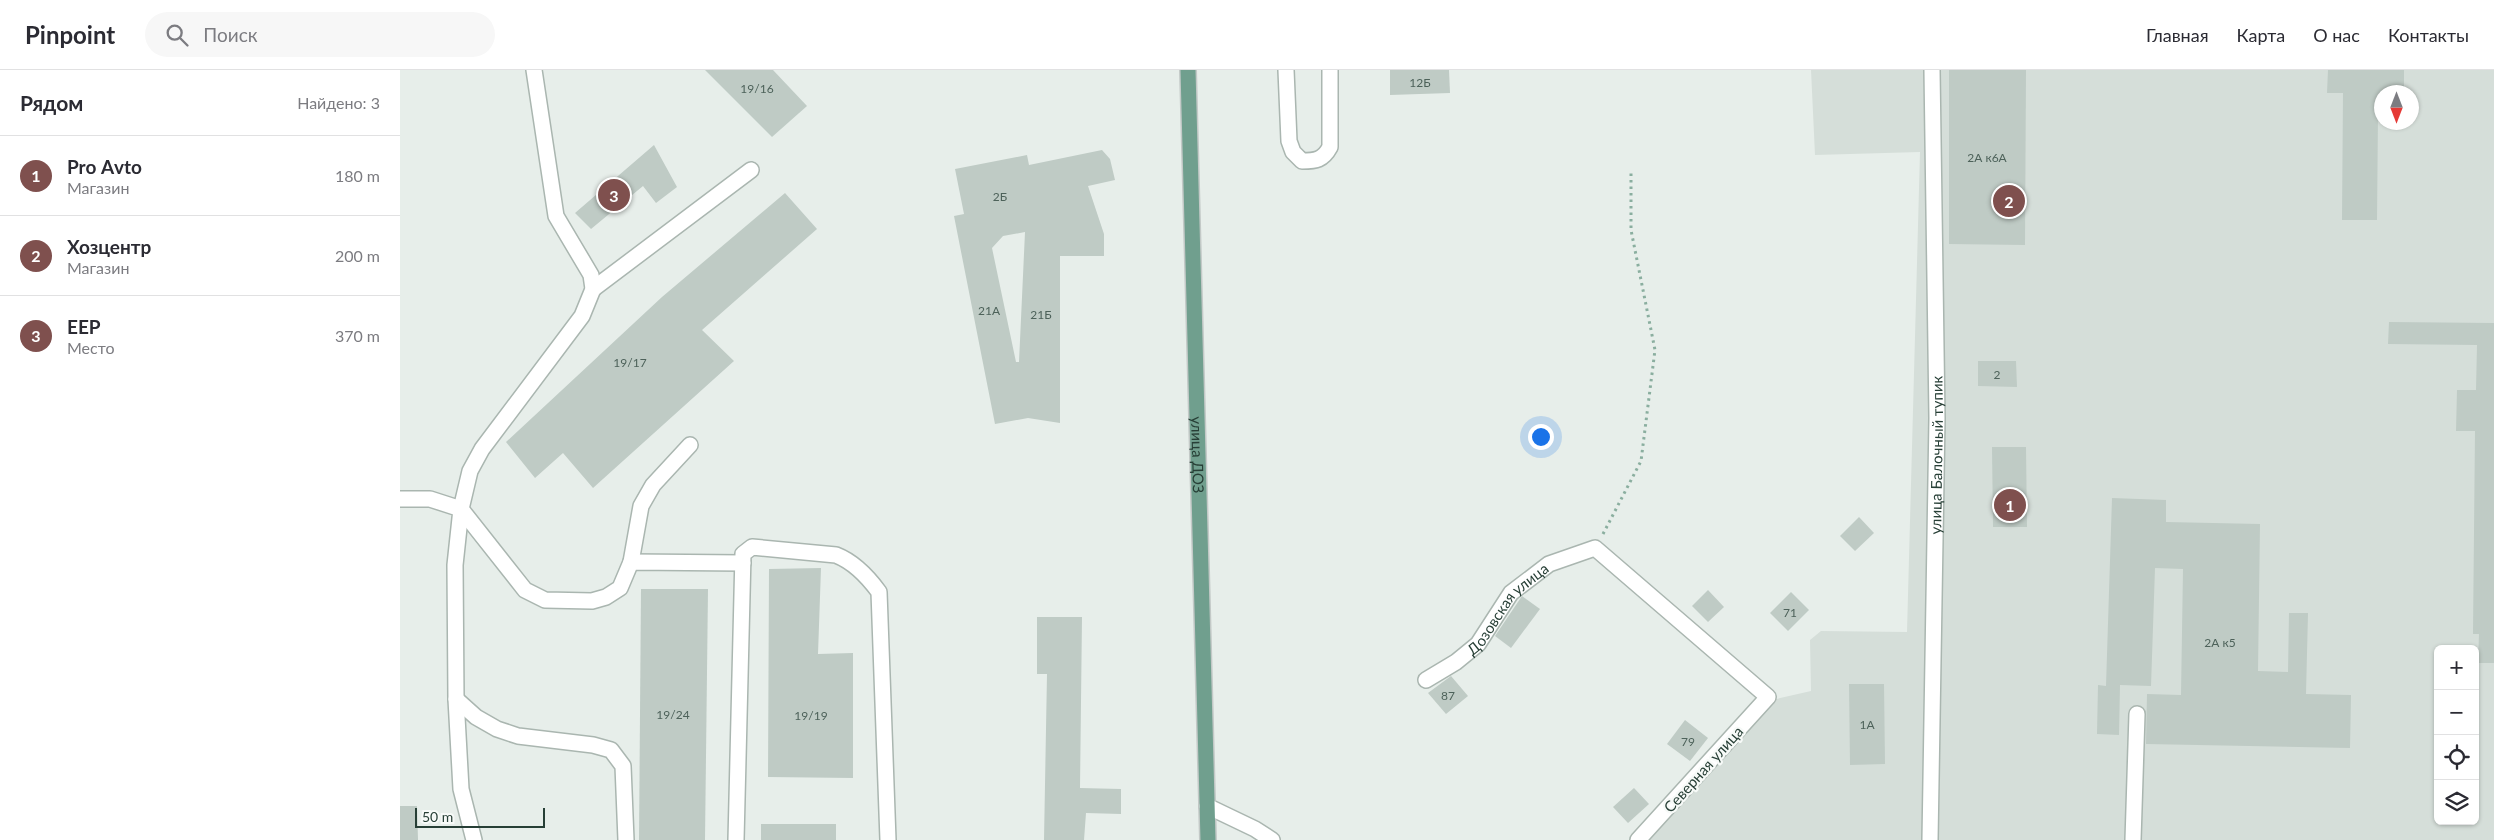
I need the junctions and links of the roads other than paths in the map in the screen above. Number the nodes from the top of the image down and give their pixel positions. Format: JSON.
{"nodes":[{"id":1,"x":534,"y":70,"type":"edge"},
{"id":2,"x":1188,"y":70,"type":"edge"},
{"id":3,"x":1286,"y":70,"type":"edge"},
{"id":4,"x":1330,"y":70,"type":"edge"},
{"id":5,"x":1932,"y":70,"type":"edge"},
{"id":6,"x":751,"y":170,"type":"dead end"},
{"id":7,"x":594,"y":290,"type":"junction"},
{"id":8,"x":690,"y":444,"type":"dead end"},
{"id":9,"x":400,"y":499,"type":"edge"},
{"id":10,"x":461,"y":509,"type":"junction"},
{"id":11,"x":631,"y":562,"type":"junction"},
{"id":12,"x":743,"y":563,"type":"junction"},
{"id":13,"x":1426,"y":680,"type":"dead end"},
{"id":14,"x":1768,"y":697,"type":"joint"},
{"id":15,"x":456,"y":699,"type":"junction"},
{"id":16,"x":2137,"y":714,"type":"dead end"},
{"id":17,"x":1207,"y":806,"type":"junction"},
{"id":18,"x":474,"y":840,"type":"edge"},
{"id":19,"x":626,"y":840,"type":"edge"},
{"id":20,"x":736,"y":840,"type":"edge"},
{"id":21,"x":888,"y":840,"type":"edge"},
{"id":22,"x":1208,"y":840,"type":"edge"},
{"id":23,"x":1272,"y":840,"type":"edge"},
{"id":24,"x":1638,"y":840,"type":"edge"},
{"id":25,"x":1930,"y":840,"type":"edge"},
{"id":26,"x":2133,"y":840,"type":"edge"}],
"edges":[{"from":1,"to":7,"type":"street"},
{"from":2,"to":17,"type":"main road","name":"улица ДОЗ"},
{"from":3,"to":4,"type":"street"},
{"from":5,"to":25,"type":"street","name":"улица Балочный тупик"},
{"from":6,"to":7,"type":"street"},
{"from":7,"to":10,"type":"street"},
{"from":8,"to":11,"type":"street"},
{"from":9,"to":10,"type":"street"},
{"from":10,"to":11,"type":"street"},
{"from":10,"to":15,"type":"street"},
{"from":11,"to":12,"type":"street"},
{"from":12,"to":20,"type":"street"},
{"from":12,"to":21,"type":"street"},
{"from":13,"to":14,"type":"street","name":"Дозовская улица"},
{"from":14,"to":24,"type":"street","name":"Северная улица"},
{"from":15,"to":18,"type":"street"},
{"from":15,"to":19,"type":"street"},
{"from":16,"to":26,"type":"street"},
{"from":17,"to":22,"type":"main road","name":"улица ДОЗ"},
{"from":17,"to":23,"type":"street"}]}
